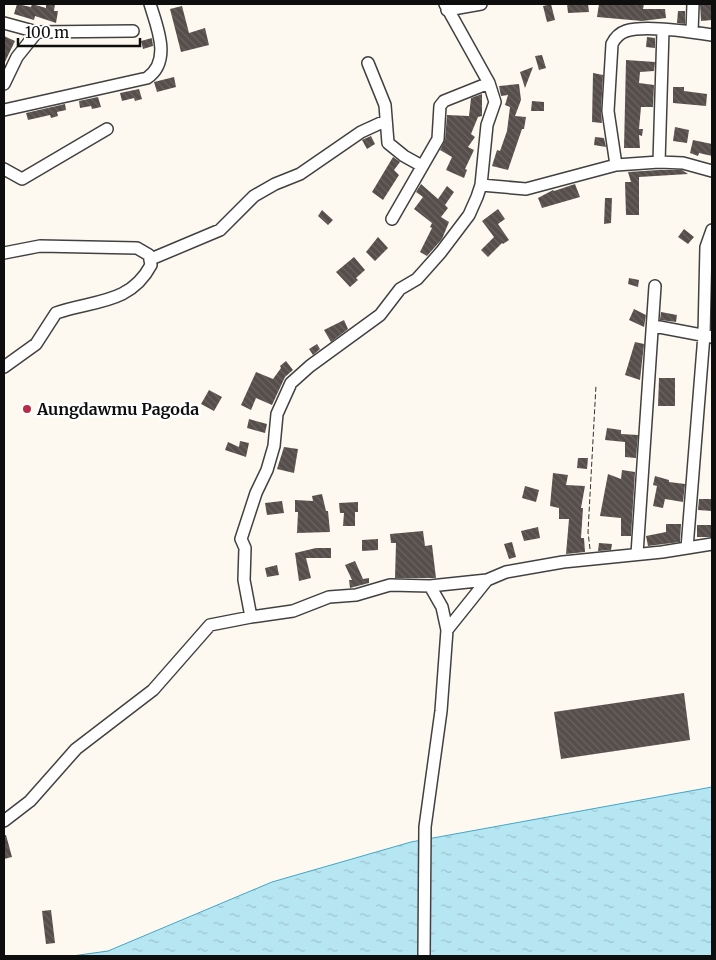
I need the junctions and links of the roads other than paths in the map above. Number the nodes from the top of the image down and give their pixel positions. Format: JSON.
{"nodes":[{"id":1,"x":150,"y":4,"type":"edge"},
{"id":2,"x":481,"y":4,"type":"edge"},
{"id":3,"x":693,"y":4,"type":"edge"},
{"id":4,"x":446,"y":7,"type":"edge"},
{"id":5,"x":4,"y":23,"type":"edge"},
{"id":6,"x":663,"y":30,"type":"junction"},
{"id":7,"x":133,"y":31,"type":"dead end"},
{"id":8,"x":37,"y":32,"type":"junction"},
{"id":9,"x":692,"y":32,"type":"junction"},
{"id":10,"x":712,"y":35,"type":"edge"},
{"id":11,"x":368,"y":64,"type":"dead end"},
{"id":12,"x":489,"y":83,"type":"junction"},
{"id":13,"x":4,"y":84,"type":"edge"},
{"id":14,"x":4,"y":110,"type":"edge"},
{"id":15,"x":385,"y":121,"type":"junction"},
{"id":16,"x":107,"y":129,"type":"dead end"},
{"id":17,"x":658,"y":162,"type":"junction"},
{"id":18,"x":616,"y":165,"type":"junction"},
{"id":19,"x":422,"y":166,"type":"junction"},
{"id":20,"x":4,"y":169,"type":"edge"},
{"id":21,"x":712,"y":171,"type":"edge"},
{"id":22,"x":481,"y":186,"type":"junction"},
{"id":23,"x":392,"y":219,"type":"dead end"},
{"id":24,"x":712,"y":230,"type":"edge"},
{"id":25,"x":4,"y":253,"type":"edge"},
{"id":26,"x":150,"y":259,"type":"junction"},
{"id":27,"x":655,"y":286,"type":"dead end"},
{"id":28,"x":654,"y":326,"type":"junction"},
{"id":29,"x":708,"y":336,"type":"edge"},
{"id":30,"x":4,"y":367,"type":"edge"},
{"id":31,"x":712,"y":544,"type":"edge"},
{"id":32,"x":687,"y":548,"type":"junction"},
{"id":33,"x":636,"y":554,"type":"junction"},
{"id":34,"x":487,"y":580,"type":"junction"},
{"id":35,"x":430,"y":586,"type":"junction"},
{"id":36,"x":251,"y":616,"type":"junction"},
{"id":37,"x":447,"y":630,"type":"junction"},
{"id":38,"x":4,"y":821,"type":"edge"},
{"id":39,"x":424,"y":955,"type":"dead end"}],
"edges":[{"from":1,"to":14,"type":"street"},
{"from":2,"to":4,"type":"street"},
{"from":3,"to":9,"type":"street"},
{"from":4,"to":12,"type":"street"},
{"from":5,"to":8,"type":"street"},
{"from":6,"to":9,"type":"street"},
{"from":6,"to":17,"type":"street"},
{"from":6,"to":18,"type":"street"},
{"from":7,"to":8,"type":"street"},
{"from":8,"to":13,"type":"street"},
{"from":9,"to":10,"type":"street"},
{"from":11,"to":15,"type":"street"},
{"from":12,"to":19,"type":"street"},
{"from":12,"to":22,"type":"street"},
{"from":15,"to":19,"type":"street"},
{"from":15,"to":26,"type":"street"},
{"from":16,"to":20,"type":"street"},
{"from":17,"to":18,"type":"street"},
{"from":17,"to":21,"type":"street"},
{"from":18,"to":22,"type":"street"},
{"from":19,"to":23,"type":"street"},
{"from":22,"to":36,"type":"street"},
{"from":24,"to":29,"type":"street"},
{"from":25,"to":26,"type":"street"},
{"from":26,"to":30,"type":"street"},
{"from":27,"to":28,"type":"street"},
{"from":28,"to":29,"type":"street"},
{"from":28,"to":33,"type":"street"},
{"from":29,"to":32,"type":"street"},
{"from":31,"to":32,"type":"street"},
{"from":32,"to":33,"type":"street"},
{"from":33,"to":34,"type":"street"},
{"from":34,"to":35,"type":"street"},
{"from":34,"to":37,"type":"street"},
{"from":35,"to":36,"type":"street"},
{"from":35,"to":37,"type":"street"},
{"from":36,"to":38,"type":"street"},
{"from":37,"to":39,"type":"street"}]}
